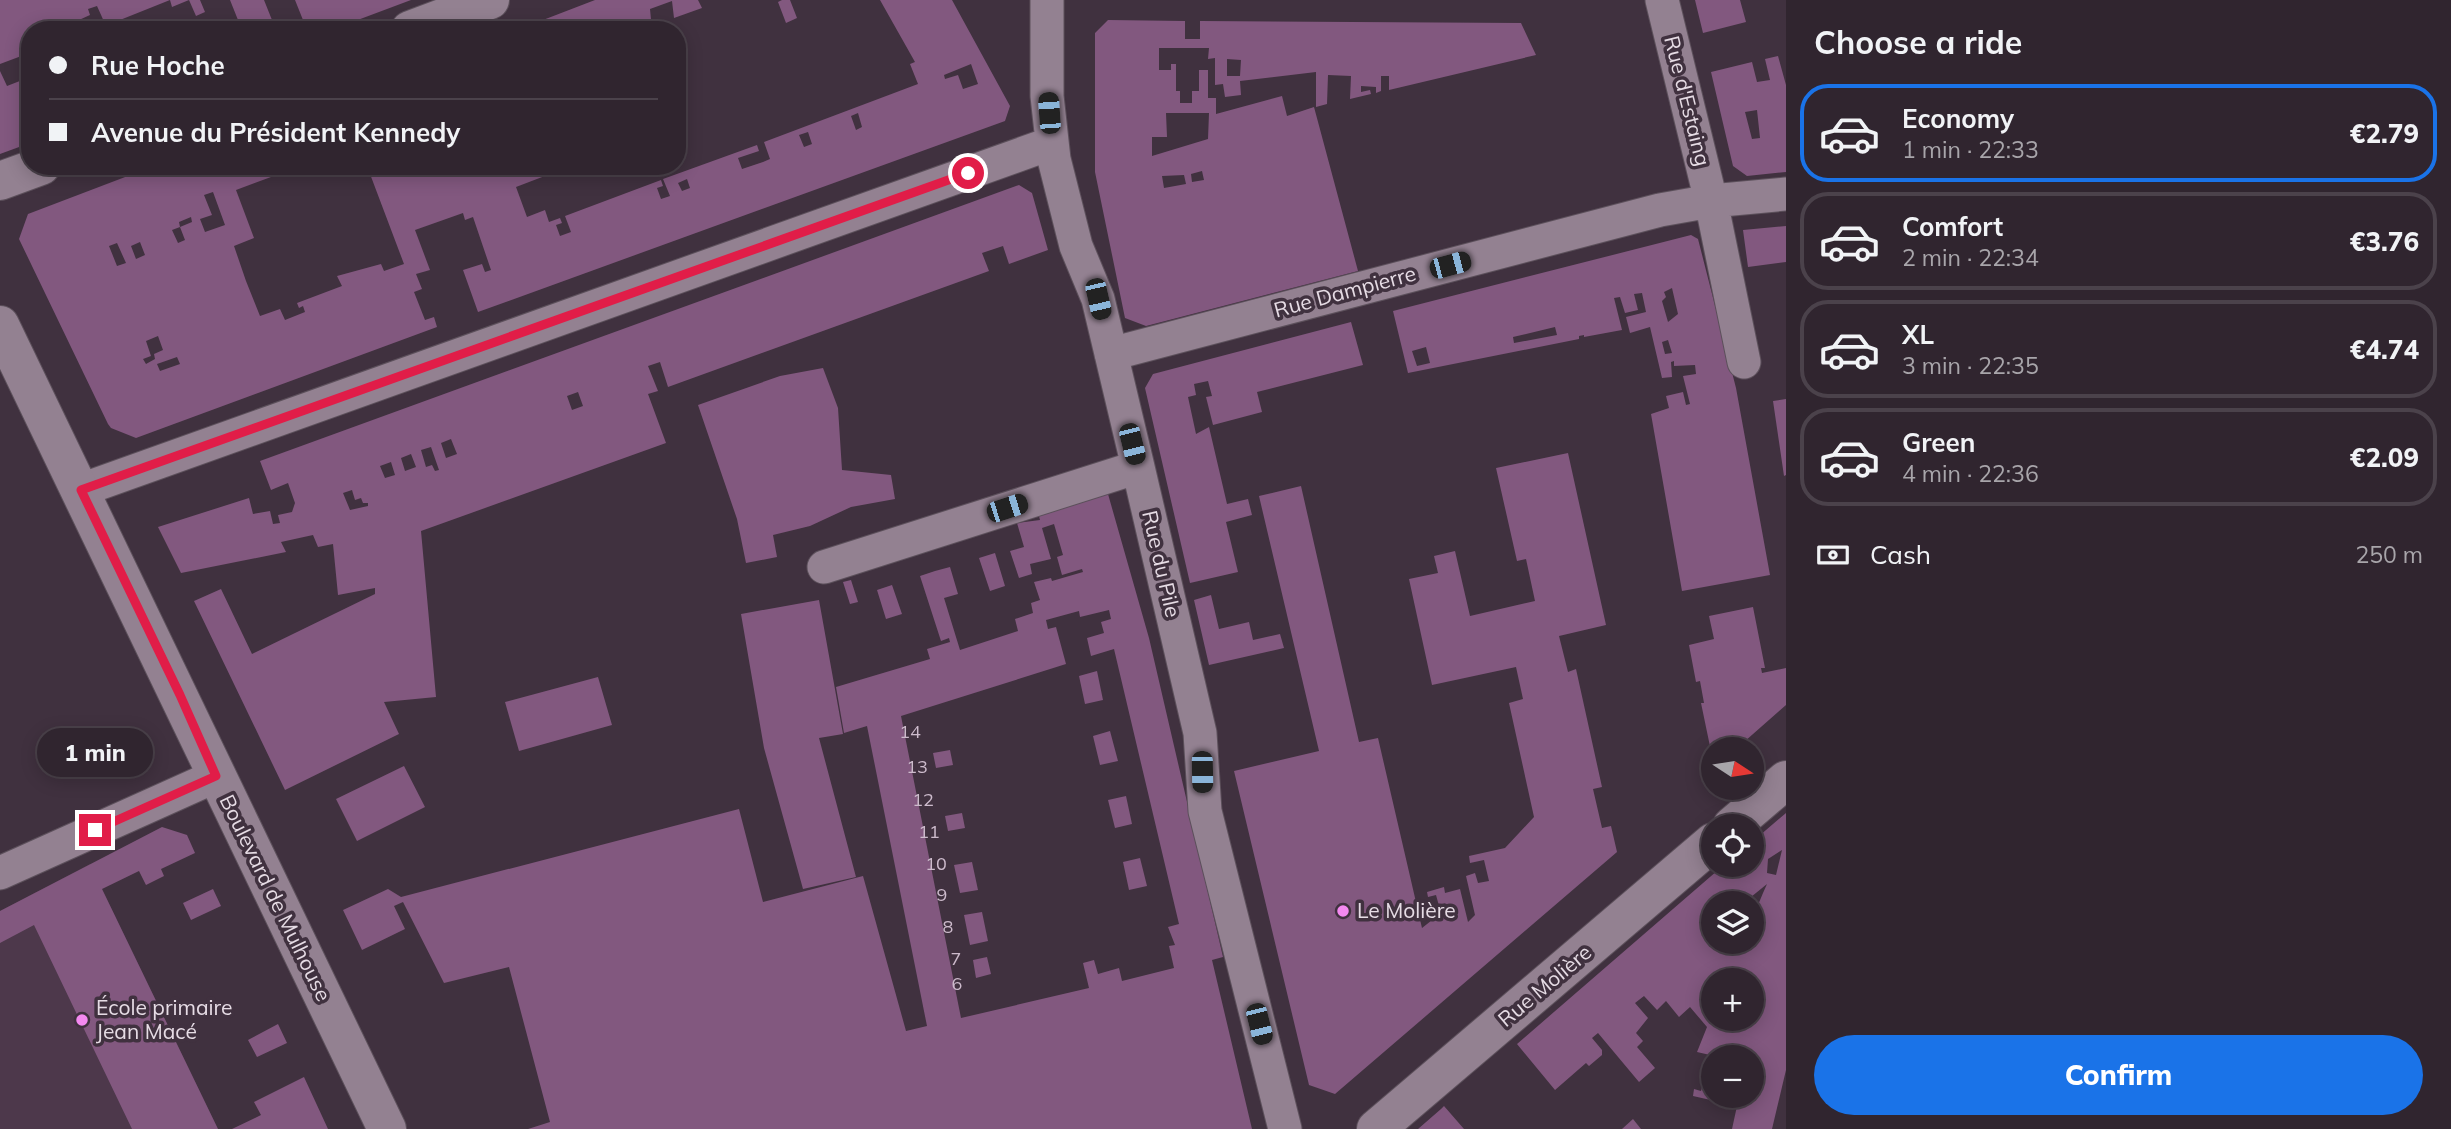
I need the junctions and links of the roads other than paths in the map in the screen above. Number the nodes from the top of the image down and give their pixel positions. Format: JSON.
{"nodes":[{"id":1,"x":490,"y":0,"type":"edge"},
{"id":2,"x":1047,"y":0,"type":"edge"},
{"id":3,"x":1662,"y":0,"type":"edge"},
{"id":4,"x":434,"y":21,"type":"edge"},
{"id":5,"x":1052,"y":142,"type":"junction"},
{"id":6,"x":21,"y":173,"type":"edge"},
{"id":7,"x":0,"y":181,"type":"edge"},
{"id":8,"x":1786,"y":194,"type":"edge"},
{"id":9,"x":1711,"y":201,"type":"junction"},
{"id":10,"x":0,"y":325,"type":"edge"},
{"id":11,"x":1111,"y":354,"type":"junction"},
{"id":12,"x":1745,"y":362,"type":"dead end"},
{"id":13,"x":1138,"y":467,"type":"junction"},
{"id":14,"x":81,"y":490,"type":"junction"},
{"id":15,"x":824,"y":567,"type":"dead end"},
{"id":16,"x":216,"y":776,"type":"junction"},
{"id":17,"x":1786,"y":780,"type":"edge"},
{"id":18,"x":1746,"y":814,"type":"edge"},
{"id":19,"x":1701,"y":852,"type":"edge"},
{"id":20,"x":0,"y":873,"type":"edge"},
{"id":21,"x":387,"y":1129,"type":"edge"},
{"id":22,"x":1285,"y":1129,"type":"edge"},
{"id":23,"x":1376,"y":1129,"type":"edge"}],
"edges":[{"from":1,"to":4,"type":"street"},
{"from":2,"to":5,"type":"street","name":"Rue du Pile"},
{"from":3,"to":9,"type":"street","name":"Rue d'Estaing"},
{"from":5,"to":11,"type":"street","name":"Rue du Pile"},
{"from":5,"to":14,"type":"street"},
{"from":6,"to":7,"type":"street"},
{"from":8,"to":9,"type":"street","name":"Rue Dampierre"},
{"from":9,"to":11,"type":"street","name":"Rue Dampierre"},
{"from":9,"to":12,"type":"street","name":"Rue d'Estaing"},
{"from":10,"to":14,"type":"street","name":"Boulevard de Mulhouse"},
{"from":11,"to":13,"type":"street","name":"Rue du Pile"},
{"from":13,"to":15,"type":"street"},
{"from":13,"to":22,"type":"street","name":"Rue du Pile"},
{"from":14,"to":16,"type":"street","name":"Boulevard de Mulhouse"},
{"from":16,"to":20,"type":"street"},
{"from":16,"to":21,"type":"street","name":"Boulevard de Mulhouse"},
{"from":17,"to":18,"type":"street"},
{"from":19,"to":23,"type":"street","name":"Rue Molière"}]}
